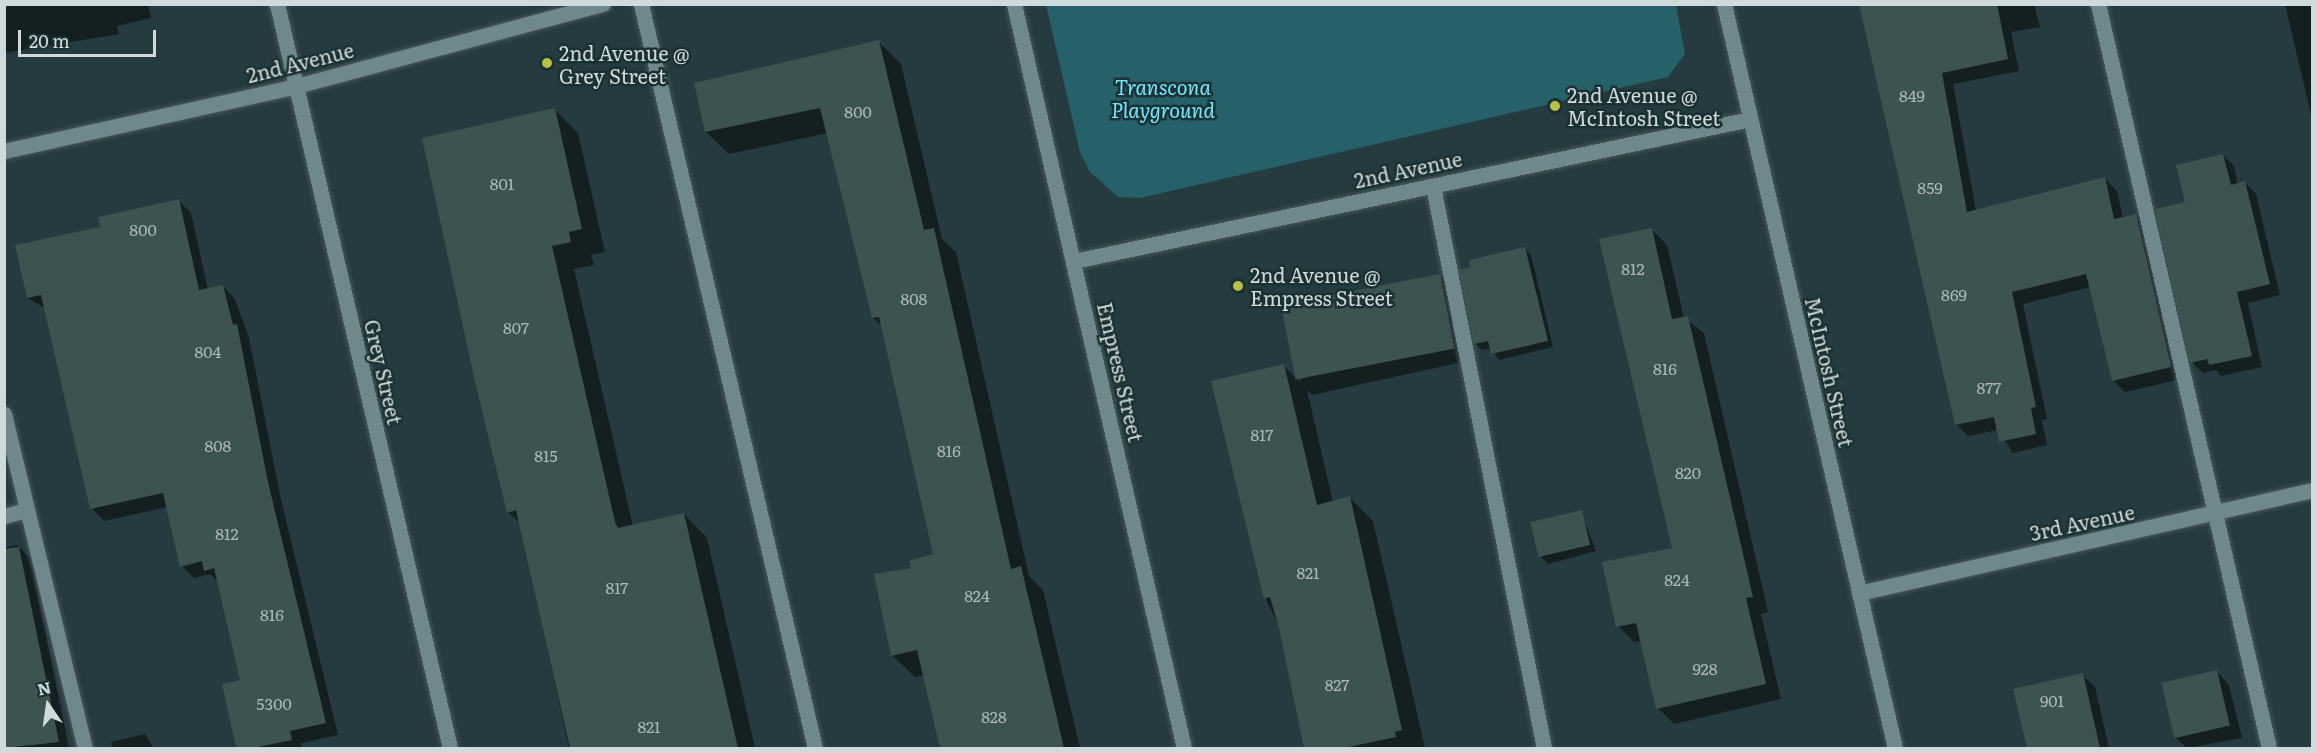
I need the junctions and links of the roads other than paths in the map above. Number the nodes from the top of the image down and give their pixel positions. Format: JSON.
{"nodes":[{"id":1,"x":278,"y":4,"type":"edge"},
{"id":2,"x":603,"y":4,"type":"edge"},
{"id":3,"x":641,"y":4,"type":"edge"},
{"id":4,"x":1014,"y":4,"type":"edge"},
{"id":5,"x":1725,"y":4,"type":"edge"},
{"id":6,"x":2098,"y":4,"type":"edge"},
{"id":7,"x":296,"y":86,"type":"junction"},
{"id":8,"x":1750,"y":119,"type":"junction"},
{"id":9,"x":4,"y":151,"type":"edge"},
{"id":10,"x":1433,"y":186,"type":"junction"},
{"id":11,"x":1074,"y":261,"type":"junction"},
{"id":12,"x":4,"y":414,"type":"edge"},
{"id":13,"x":2313,"y":490,"type":"edge"},
{"id":14,"x":27,"y":510,"type":"junction"},
{"id":15,"x":2217,"y":514,"type":"junction"},
{"id":16,"x":4,"y":516,"type":"edge"},
{"id":17,"x":1859,"y":592,"type":"junction"},
{"id":18,"x":85,"y":748,"type":"edge"},
{"id":19,"x":450,"y":748,"type":"edge"},
{"id":20,"x":815,"y":748,"type":"edge"},
{"id":21,"x":1184,"y":748,"type":"edge"},
{"id":22,"x":1544,"y":748,"type":"edge"},
{"id":23,"x":1895,"y":748,"type":"edge"},
{"id":24,"x":2270,"y":748,"type":"edge"}],
"edges":[{"from":1,"to":7,"type":"street","name":"Grey Street"},
{"from":2,"to":7,"type":"street","name":"2nd Avenue"},
{"from":3,"to":20,"type":"street"},
{"from":4,"to":11,"type":"street","name":"Empress Street"},
{"from":5,"to":8,"type":"street","name":"McIntosh Street"},
{"from":6,"to":15,"type":"street"},
{"from":7,"to":9,"type":"street","name":"2nd Avenue"},
{"from":7,"to":19,"type":"street","name":"Grey Street"},
{"from":8,"to":10,"type":"street","name":"2nd Avenue"},
{"from":8,"to":17,"type":"street","name":"McIntosh Street"},
{"from":10,"to":11,"type":"street","name":"2nd Avenue"},
{"from":10,"to":22,"type":"street"},
{"from":11,"to":21,"type":"street","name":"Empress Street"},
{"from":12,"to":14,"type":"street"},
{"from":13,"to":15,"type":"street","name":"3rd Avenue"},
{"from":14,"to":16,"type":"street"},
{"from":14,"to":18,"type":"street"},
{"from":15,"to":17,"type":"street","name":"3rd Avenue"},
{"from":15,"to":24,"type":"street"},
{"from":17,"to":23,"type":"street","name":"McIntosh Street"}]}
